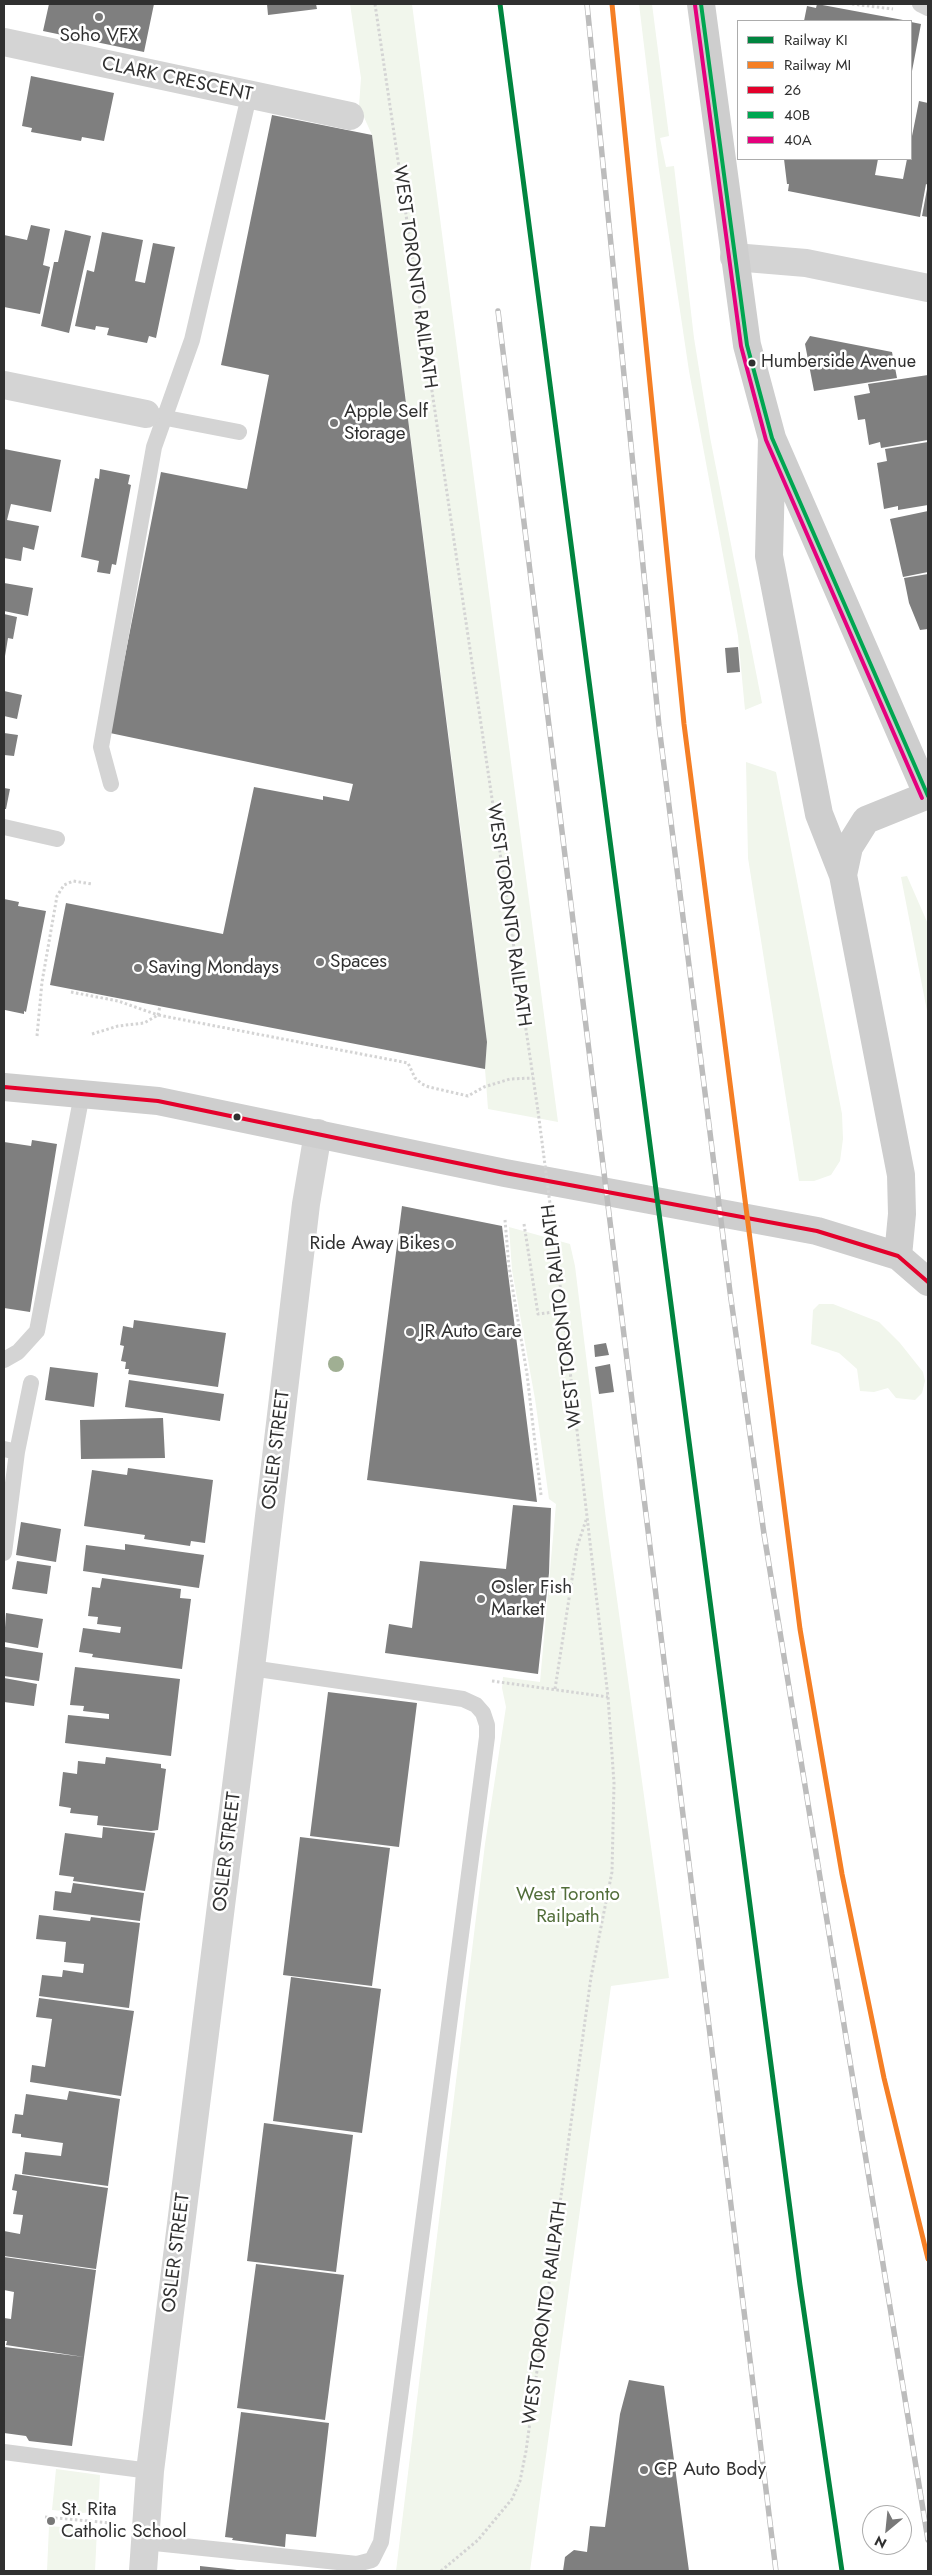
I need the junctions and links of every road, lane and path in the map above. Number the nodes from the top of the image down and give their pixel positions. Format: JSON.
{"nodes":[{"id":1,"x":375,"y":4,"type":"edge"},
{"id":2,"x":701,"y":4,"type":"edge"},
{"id":3,"x":852,"y":4,"type":"edge"},
{"id":4,"x":923,"y":6,"type":"edge"},
{"id":5,"x":4,"y":42,"type":"edge"},
{"id":6,"x":249,"y":96,"type":"junction"},
{"id":7,"x":350,"y":116,"type":"dead end"},
{"id":8,"x":734,"y":257,"type":"junction"},
{"id":9,"x":928,"y":288,"type":"edge"},
{"id":10,"x":4,"y":385,"type":"edge"},
{"id":11,"x":156,"y":416,"type":"junction"},
{"id":12,"x":239,"y":432,"type":"dead end"},
{"id":13,"x":772,"y":438,"type":"junction"},
{"id":14,"x":111,"y":784,"type":"dead end"},
{"id":15,"x":928,"y":795,"type":"edge"},
{"id":16,"x":4,"y":827,"type":"edge"},
{"id":17,"x":57,"y":839,"type":"dead end"},
{"id":18,"x":843,"y":875,"type":"junction"},
{"id":19,"x":92,"y":884,"type":"dead end"},
{"id":20,"x":71,"y":992,"type":"dead end"},
{"id":21,"x":160,"y":1006,"type":"dead end"},
{"id":22,"x":158,"y":1015,"type":"junction"},
{"id":23,"x":92,"y":1034,"type":"dead end"},
{"id":24,"x":37,"y":1036,"type":"dead end"},
{"id":25,"x":533,"y":1078,"type":"junction"},
{"id":26,"x":4,"y":1087,"type":"edge"},
{"id":27,"x":82,"y":1094,"type":"junction"},
{"id":28,"x":318,"y":1133,"type":"junction"},
{"id":29,"x":505,"y":1220,"type":"dead end"},
{"id":30,"x":524,"y":1224,"type":"dead end"},
{"id":31,"x":898,"y":1256,"type":"junction"},
{"id":32,"x":928,"y":1282,"type":"edge"},
{"id":33,"x":562,"y":1311,"type":"junction"},
{"id":34,"x":4,"y":1360,"type":"edge"},
{"id":35,"x":31,"y":1383,"type":"dead end"},
{"id":36,"x":11,"y":1451,"type":"edge"},
{"id":37,"x":542,"y":1495,"type":"dead end"},
{"id":38,"x":587,"y":1517,"type":"junction"},
{"id":39,"x":4,"y":1553,"type":"edge"},
{"id":40,"x":251,"y":1668,"type":"junction"},
{"id":41,"x":555,"y":1689,"type":"dead end"},
{"id":42,"x":4,"y":2452,"type":"edge"},
{"id":43,"x":150,"y":2471,"type":"junction"},
{"id":44,"x":45,"y":2517,"type":"dead end"},
{"id":45,"x":111,"y":2523,"type":"dead end"},
{"id":46,"x":145,"y":2542,"type":"junction"},
{"id":47,"x":143,"y":2571,"type":"edge"},
{"id":48,"x":441,"y":2571,"type":"edge"}],
"edges":[{"from":1,"to":25,"type":"path","name":"WEST TORONTO RAILPATH"},
{"from":2,"to":8,"type":"main road"},
{"from":3,"to":4,"type":"path"},
{"from":5,"to":6,"type":"street","name":"CLARK CRESCENT"},
{"from":6,"to":7,"type":"street","name":"CLARK CRESCENT"},
{"from":6,"to":11,"type":"lane"},
{"from":8,"to":9,"type":"street"},
{"from":8,"to":13,"type":"main road"},
{"from":10,"to":11,"type":"street"},
{"from":11,"to":12,"type":"lane"},
{"from":11,"to":14,"type":"lane"},
{"from":13,"to":15,"type":"main road"},
{"from":13,"to":18,"type":"main road"},
{"from":15,"to":18,"type":"main road"},
{"from":16,"to":17,"type":"lane"},
{"from":18,"to":31,"type":"main road"},
{"from":19,"to":24,"type":"path"},
{"from":20,"to":22,"type":"path"},
{"from":21,"to":22,"type":"path"},
{"from":22,"to":23,"type":"path"},
{"from":22,"to":25,"type":"path"},
{"from":25,"to":33,"type":"path","name":"WEST TORONTO RAILPATH","bridge":true},
{"from":26,"to":27,"type":"main road"},
{"from":27,"to":28,"type":"main road"},
{"from":27,"to":34,"type":"lane"},
{"from":28,"to":31,"type":"main road"},
{"from":28,"to":40,"type":"street","name":"OSLER STREET"},
{"from":29,"to":37,"type":"path"},
{"from":30,"to":33,"type":"path"},
{"from":31,"to":32,"type":"main road"},
{"from":33,"to":38,"type":"path","name":"WEST TORONTO RAILPATH"},
{"from":35,"to":36,"type":"lane"},
{"from":36,"to":39,"type":"lane"},
{"from":38,"to":41,"type":"path"},
{"from":38,"to":48,"type":"path","name":"WEST TORONTO RAILPATH"},
{"from":40,"to":43,"type":"street","name":"OSLER STREET"},
{"from":40,"to":46,"type":"lane"},
{"from":42,"to":43,"type":"lane"},
{"from":43,"to":46,"type":"street","name":"OSLER STREET"},
{"from":44,"to":45,"type":"path"},
{"from":46,"to":47,"type":"street","name":"OSLER STREET"}]}
